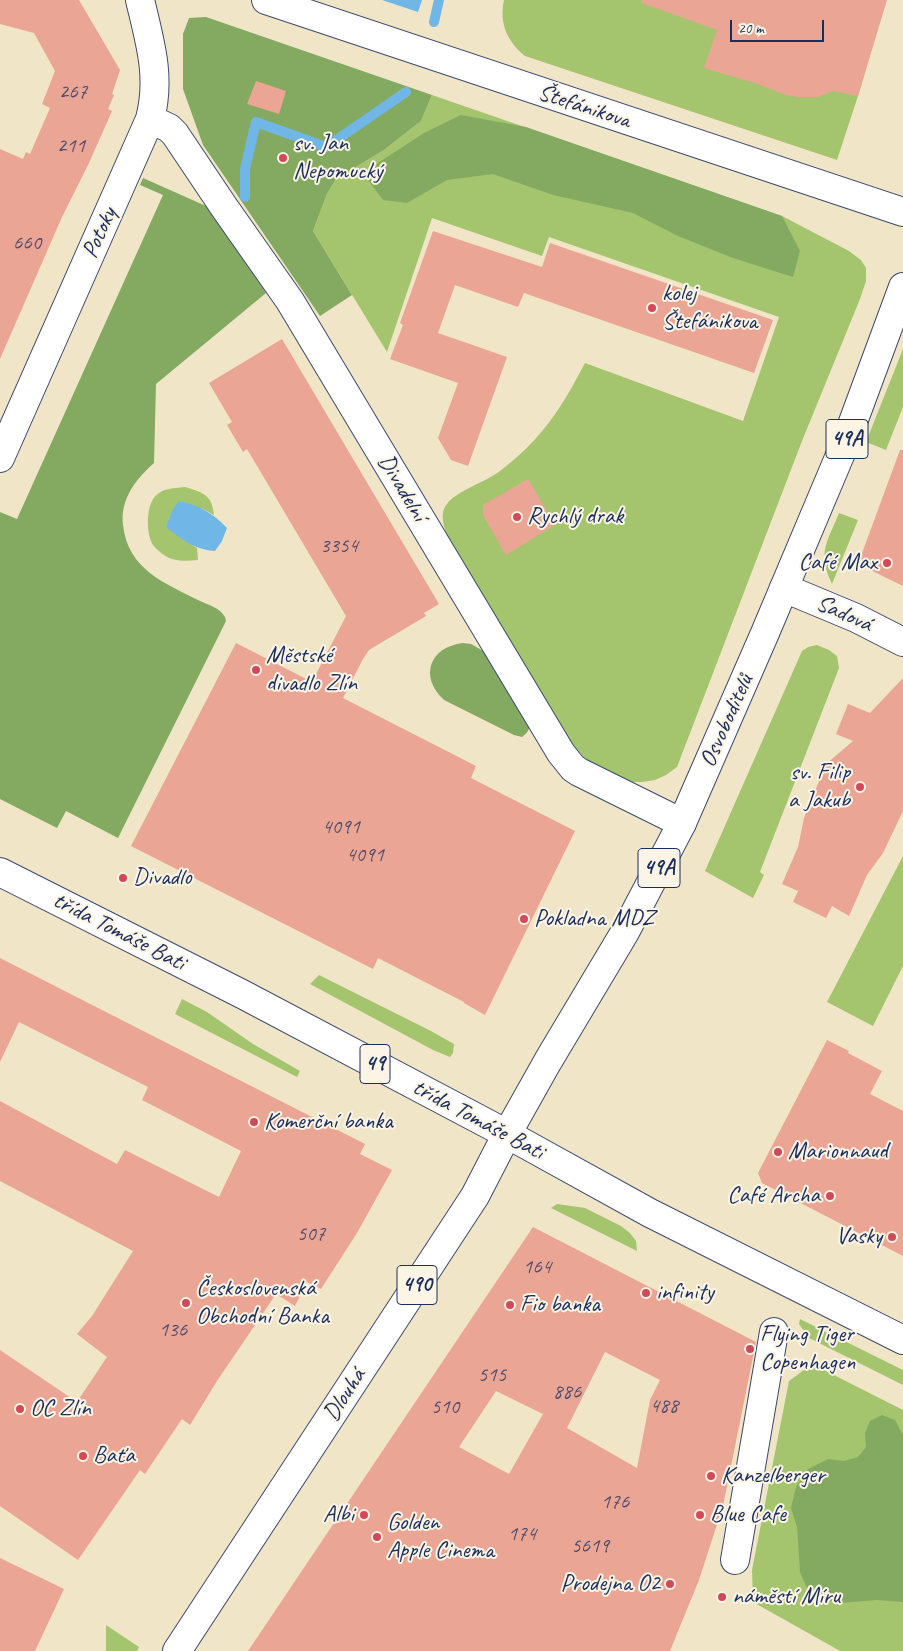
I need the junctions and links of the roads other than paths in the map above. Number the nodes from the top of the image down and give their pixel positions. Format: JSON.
{"nodes":[{"id":1,"x":140,"y":0,"type":"edge"},
{"id":2,"x":266,"y":0,"type":"edge"},
{"id":3,"x":150,"y":119,"type":"junction"},
{"id":4,"x":903,"y":212,"type":"edge"},
{"id":5,"x":903,"y":287,"type":"edge"},
{"id":6,"x":0,"y":458,"type":"edge"},
{"id":7,"x":784,"y":588,"type":"junction"},
{"id":8,"x":903,"y":642,"type":"edge"},
{"id":9,"x":682,"y":823,"type":"junction"},
{"id":10,"x":0,"y":872,"type":"edge"},
{"id":11,"x":507,"y":1134,"type":"junction"},
{"id":12,"x":774,"y":1332,"type":"dead end"},
{"id":13,"x":903,"y":1340,"type":"edge"},
{"id":14,"x":735,"y":1560,"type":"dead end"},
{"id":15,"x":176,"y":1651,"type":"edge"}],
"edges":[{"from":1,"to":3,"type":"main road","name":"Potoky"},
{"from":2,"to":4,"type":"main road","name":"Štefánikova"},
{"from":3,"to":6,"type":"main road","name":"Potoky"},
{"from":3,"to":9,"type":"main road","name":"Divadelní"},
{"from":5,"to":7,"type":"main road","name":"Osvoboditelů","number":"49A"},
{"from":7,"to":8,"type":"main road","name":"Sadová"},
{"from":7,"to":9,"type":"main road","name":"Osvoboditelů","number":"49A"},
{"from":9,"to":11,"type":"main road","name":"Osvoboditelů","number":"49A"},
{"from":10,"to":11,"type":"main road","name":"třída Tomáše Bati","number":"49"},
{"from":11,"to":13,"type":"main road","name":"třída Tomáše Bati"},
{"from":11,"to":15,"type":"main road","name":"Dlouhá","number":"490"},
{"from":12,"to":14,"type":"main road"}]}
